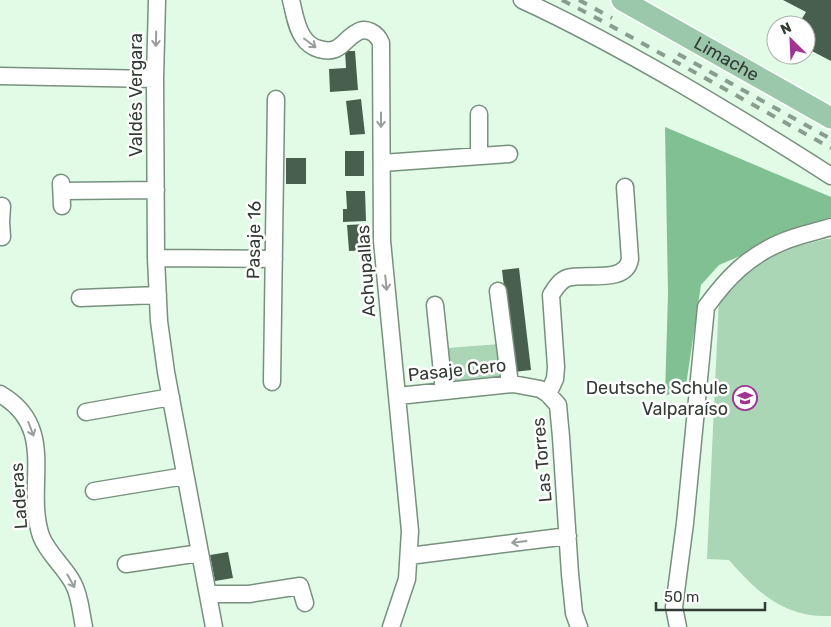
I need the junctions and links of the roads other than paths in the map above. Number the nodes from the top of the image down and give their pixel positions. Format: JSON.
{"nodes":[{"id":1,"x":158,"y":0,"type":"edge"},
{"id":2,"x":291,"y":0,"type":"edge"},
{"id":3,"x":522,"y":0,"type":"edge"},
{"id":4,"x":622,"y":0,"type":"edge"},
{"id":5,"x":0,"y":76,"type":"edge"},
{"id":6,"x":155,"y":79,"type":"junction"},
{"id":7,"x":276,"y":99,"type":"dead end"},
{"id":8,"x":479,"y":114,"type":"dead end"},
{"id":9,"x":831,"y":118,"type":"edge"},
{"id":10,"x":509,"y":154,"type":"dead end"},
{"id":11,"x":479,"y":156,"type":"junction"},
{"id":12,"x":382,"y":163,"type":"junction"},
{"id":13,"x":831,"y":176,"type":"edge"},
{"id":14,"x":625,"y":187,"type":"dead end"},
{"id":15,"x":156,"y":190,"type":"junction"},
{"id":16,"x":62,"y":193,"type":"dead end"},
{"id":17,"x":831,"y":227,"type":"edge"},
{"id":18,"x":156,"y":258,"type":"junction"},
{"id":19,"x":274,"y":259,"type":"junction"},
{"id":20,"x":498,"y":291,"type":"dead end"},
{"id":21,"x":158,"y":295,"type":"junction"},
{"id":22,"x":80,"y":298,"type":"dead end"},
{"id":23,"x":435,"y":305,"type":"dead end"},
{"id":24,"x":272,"y":382,"type":"dead end"},
{"id":25,"x":510,"y":384,"type":"junction"},
{"id":26,"x":444,"y":391,"type":"junction"},
{"id":27,"x":0,"y":394,"type":"edge"},
{"id":28,"x":548,"y":394,"type":"junction"},
{"id":29,"x":398,"y":396,"type":"junction"},
{"id":30,"x":170,"y":397,"type":"junction"},
{"id":31,"x":86,"y":412,"type":"dead end"},
{"id":32,"x":185,"y":476,"type":"junction"},
{"id":33,"x":94,"y":491,"type":"dead end"},
{"id":34,"x":568,"y":536,"type":"junction"},
{"id":35,"x":200,"y":553,"type":"junction"},
{"id":36,"x":409,"y":556,"type":"junction"},
{"id":37,"x":126,"y":564,"type":"dead end"},
{"id":38,"x":208,"y":594,"type":"junction"},
{"id":39,"x":305,"y":604,"type":"dead end"},
{"id":40,"x":577,"y":620,"type":"edge"},
{"id":41,"x":84,"y":627,"type":"edge"},
{"id":42,"x":214,"y":627,"type":"edge"},
{"id":43,"x":391,"y":627,"type":"edge"},
{"id":44,"x":678,"y":627,"type":"edge"}],
"edges":[{"from":1,"to":6,"type":"street","name":"Valdés Vergara","one_way":true},
{"from":2,"to":12,"type":"street","name":"Achupallas","one_way":true},
{"from":3,"to":13,"type":"street"},
{"from":4,"to":9,"type":"main road","name":"Limache"},
{"from":5,"to":6,"type":"street"},
{"from":6,"to":15,"type":"street","name":"Valdés Vergara"},
{"from":7,"to":19,"type":"street","name":"Pasaje 16"},
{"from":8,"to":11,"type":"street"},
{"from":10,"to":11,"type":"street"},
{"from":11,"to":12,"type":"street"},
{"from":12,"to":29,"type":"street","name":"Achupallas","one_way":true},
{"from":14,"to":28,"type":"street","name":"Las Torres"},
{"from":15,"to":16,"type":"street"},
{"from":15,"to":18,"type":"street","name":"Valdés Vergara"},
{"from":17,"to":44,"type":"street"},
{"from":18,"to":19,"type":"street"},
{"from":18,"to":21,"type":"street","name":"Valdés Vergara"},
{"from":19,"to":24,"type":"street","name":"Pasaje 16"},
{"from":20,"to":25,"type":"street"},
{"from":21,"to":22,"type":"street"},
{"from":21,"to":30,"type":"street","name":"Valdés Vergara"},
{"from":23,"to":26,"type":"street"},
{"from":25,"to":26,"type":"street","name":"Pasaje Cero"},
{"from":25,"to":28,"type":"street","name":"Pasaje Cero"},
{"from":26,"to":29,"type":"street","name":"Pasaje Cero"},
{"from":27,"to":41,"type":"street","name":"Laderas","one_way":true},
{"from":28,"to":34,"type":"street","name":"Las Torres"},
{"from":29,"to":36,"type":"street","name":"Achupallas"},
{"from":30,"to":31,"type":"street"},
{"from":30,"to":32,"type":"street","name":"Valdés Vergara"},
{"from":32,"to":33,"type":"street"},
{"from":32,"to":35,"type":"street","name":"Valdés Vergara"},
{"from":34,"to":36,"type":"street","one_way":true},
{"from":34,"to":40,"type":"street","name":"Las Torres"},
{"from":35,"to":37,"type":"street"},
{"from":35,"to":38,"type":"street","name":"Valdés Vergara"},
{"from":36,"to":43,"type":"street","name":"Achupallas"},
{"from":38,"to":39,"type":"street"},
{"from":38,"to":42,"type":"street","name":"Valdés Vergara"}]}
